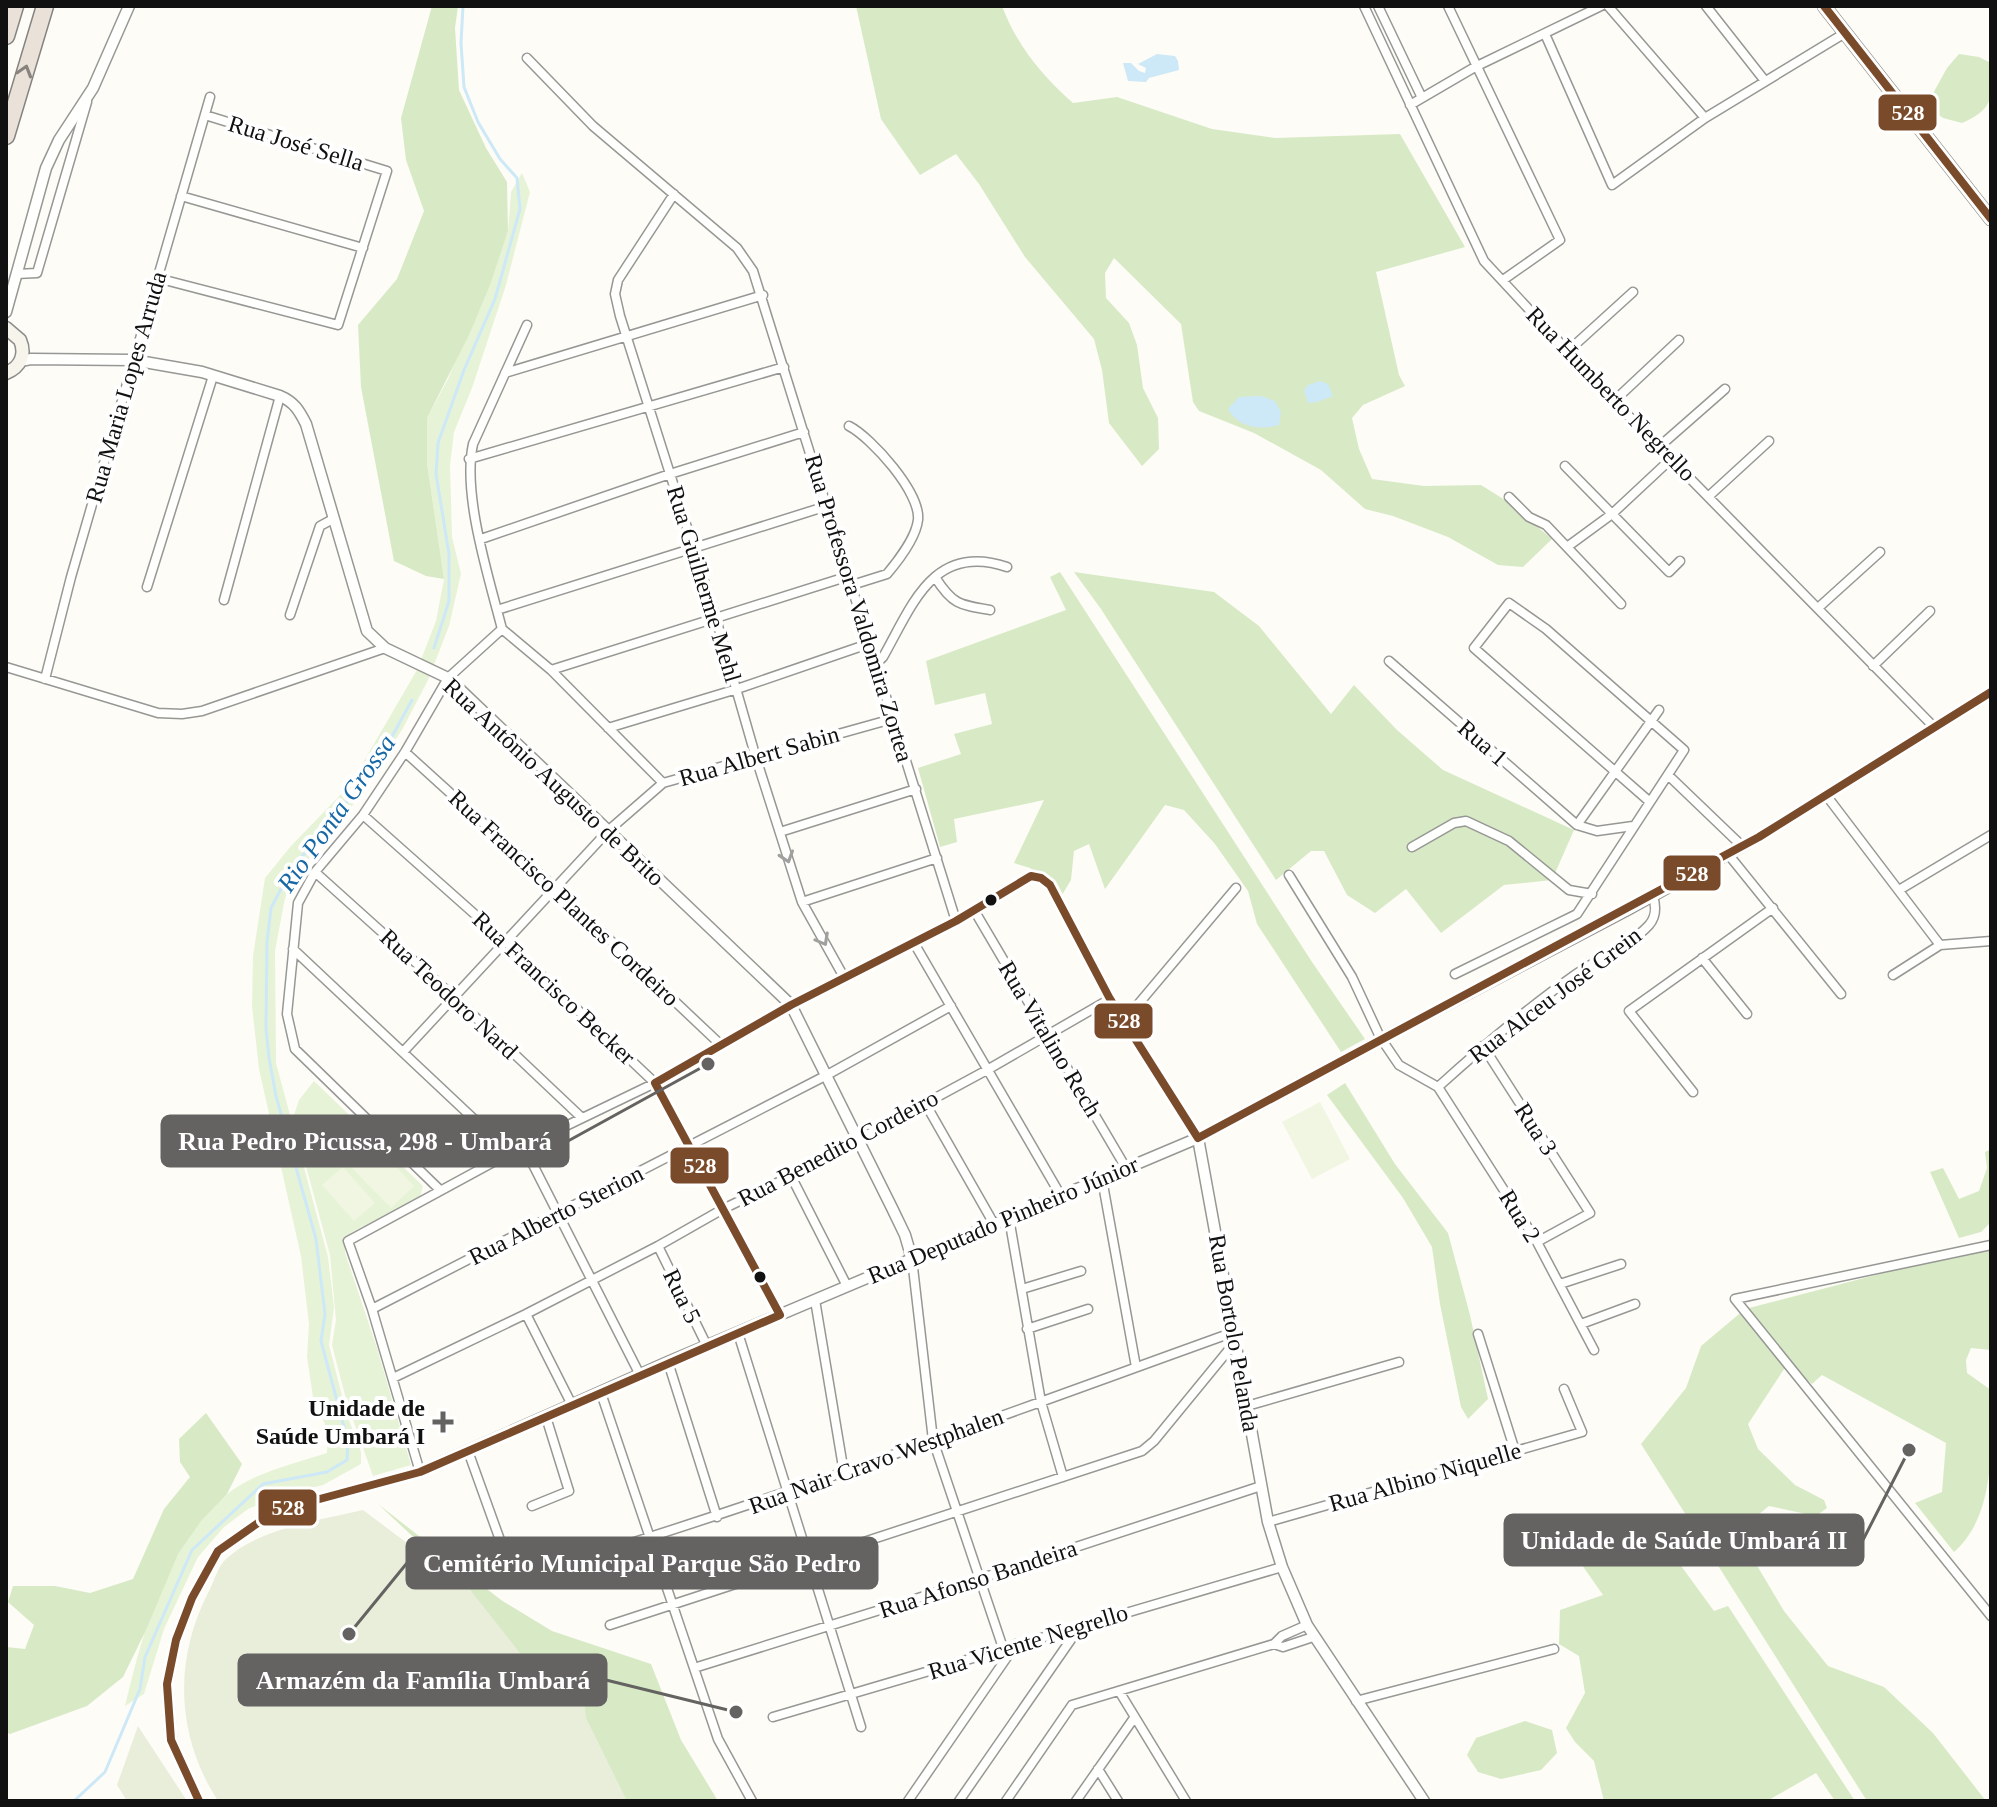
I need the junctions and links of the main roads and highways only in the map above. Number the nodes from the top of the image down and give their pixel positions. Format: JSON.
{"nodes":[{"id":1,"x":15,"y":6,"type":"edge"},
{"id":2,"x":45,"y":6,"type":"edge"},
{"id":3,"x":1824,"y":6,"type":"edge"},
{"id":4,"x":6,"y":36,"type":"edge"},
{"id":5,"x":6,"y":136,"type":"edge"},
{"id":6,"x":1991,"y":219,"type":"edge"},
{"id":7,"x":8,"y":329,"type":"edge"},
{"id":8,"x":7,"y":373,"type":"edge"}],
"edges":[{"from":1,"to":4,"type":"highway"},
{"from":5,"to":2,"type":"highway","one_way":true},
{"from":3,"to":6,"type":"main road"},
{"from":7,"to":8,"type":"main road"}]}
